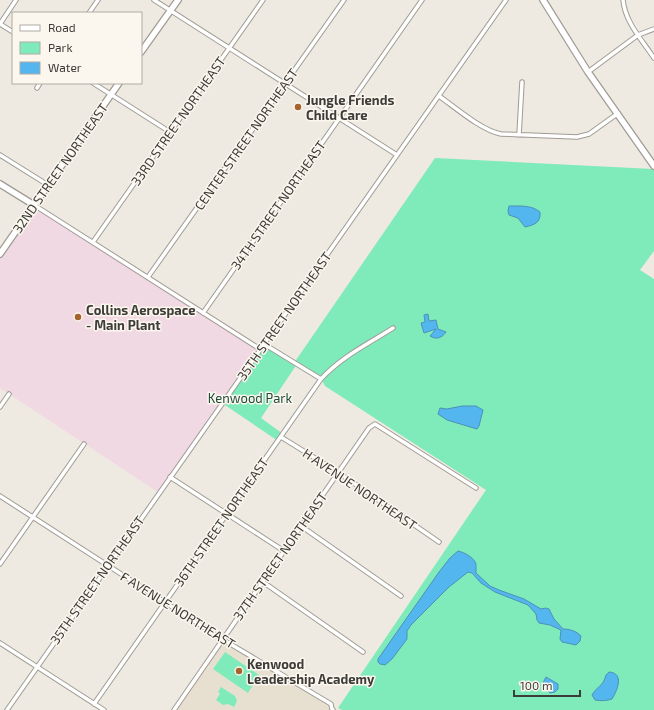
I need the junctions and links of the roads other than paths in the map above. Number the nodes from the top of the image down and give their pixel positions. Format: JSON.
{"nodes":[{"id":1,"x":16,"y":0,"type":"edge"},
{"id":2,"x":98,"y":0,"type":"edge"},
{"id":3,"x":154,"y":0,"type":"edge"},
{"id":4,"x":178,"y":0,"type":"edge"},
{"id":5,"x":263,"y":0,"type":"edge"},
{"id":6,"x":344,"y":0,"type":"edge"},
{"id":7,"x":422,"y":0,"type":"edge"},
{"id":8,"x":506,"y":0,"type":"edge"},
{"id":9,"x":543,"y":0,"type":"edge"},
{"id":10,"x":623,"y":0,"type":"edge"},
{"id":11,"x":171,"y":10,"type":"junction"},
{"id":12,"x":90,"y":12,"type":"edge"},
{"id":13,"x":0,"y":24,"type":"edge"},
{"id":14,"x":654,"y":29,"type":"edge"},
{"id":15,"x":12,"y":31,"type":"edge"},
{"id":16,"x":638,"y":35,"type":"junction"},
{"id":17,"x":230,"y":48,"type":"junction"},
{"id":18,"x":142,"y":51,"type":"edge"},
{"id":19,"x":654,"y":58,"type":"edge"},
{"id":20,"x":588,"y":72,"type":"junction"},
{"id":21,"x":522,"y":82,"type":"dead end"},
{"id":22,"x":286,"y":83,"type":"junction"},
{"id":23,"x":39,"y":84,"type":"edge"},
{"id":24,"x":95,"y":84,"type":"edge"},
{"id":25,"x":118,"y":84,"type":"edge"},
{"id":26,"x":37,"y":88,"type":"dead end"},
{"id":27,"x":111,"y":94,"type":"junction"},
{"id":28,"x":439,"y":96,"type":"junction"},
{"id":29,"x":617,"y":114,"type":"junction"},
{"id":30,"x":339,"y":118,"type":"junction"},
{"id":31,"x":170,"y":132,"type":"junction"},
{"id":32,"x":519,"y":135,"type":"junction"},
{"id":33,"x":0,"y":155,"type":"edge"},
{"id":34,"x":397,"y":155,"type":"junction"},
{"id":35,"x":654,"y":166,"type":"edge"},
{"id":36,"x":0,"y":184,"type":"edge"},
{"id":37,"x":48,"y":185,"type":"junction"},
{"id":38,"x":34,"y":205,"type":"junction"},
{"id":39,"x":93,"y":242,"type":"junction"},
{"id":40,"x":0,"y":254,"type":"edge"},
{"id":41,"x":148,"y":277,"type":"junction"},
{"id":42,"x":204,"y":313,"type":"junction"},
{"id":43,"x":393,"y":328,"type":"dead end"},
{"id":44,"x":264,"y":344,"type":"junction"},
{"id":45,"x":260,"y":349,"type":"junction"},
{"id":46,"x":321,"y":379,"type":"junction"},
{"id":47,"x":9,"y":394,"type":"dead end"},
{"id":48,"x":0,"y":407,"type":"edge"},
{"id":49,"x":281,"y":437,"type":"junction"},
{"id":50,"x":84,"y":444,"type":"dead end"},
{"id":51,"x":338,"y":473,"type":"junction"},
{"id":52,"x":170,"y":477,"type":"junction"},
{"id":53,"x":476,"y":488,"type":"dead end"},
{"id":54,"x":0,"y":496,"type":"edge"},
{"id":55,"x":227,"y":514,"type":"junction"},
{"id":56,"x":33,"y":517,"type":"junction"},
{"id":57,"x":301,"y":526,"type":"junction"},
{"id":58,"x":439,"y":542,"type":"dead end"},
{"id":59,"x":284,"y":551,"type":"junction"},
{"id":60,"x":0,"y":564,"type":"edge"},
{"id":61,"x":108,"y":565,"type":"junction"},
{"id":62,"x":263,"y":582,"type":"junction"},
{"id":63,"x":401,"y":596,"type":"dead end"},
{"id":64,"x":165,"y":602,"type":"junction"},
{"id":65,"x":222,"y":639,"type":"junction"},
{"id":66,"x":0,"y":643,"type":"edge"},
{"id":67,"x":363,"y":652,"type":"dead end"},
{"id":68,"x":37,"y":667,"type":"junction"},
{"id":69,"x":94,"y":704,"type":"junction"},
{"id":70,"x":7,"y":710,"type":"edge"},
{"id":71,"x":104,"y":710,"type":"edge"},
{"id":72,"x":174,"y":710,"type":"edge"},
{"id":73,"x":332,"y":710,"type":"edge"}],
"edges":[{"from":1,"to":13,"type":"street"},
{"from":2,"to":12,"type":"street"},
{"from":3,"to":11,"type":"street"},
{"from":4,"to":11,"type":"main road"},
{"from":5,"to":17,"type":"street","name":"33RD STREET NORTHEAST"},
{"from":6,"to":22,"type":"street","name":"CENTER STREET NORTHEAST"},
{"from":7,"to":30,"type":"street","name":"34TH STREET NORTHEAST"},
{"from":8,"to":28,"type":"street","name":"35TH STREET NORTHEAST"},
{"from":9,"to":20,"type":"main road"},
{"from":10,"to":16,"type":"street"},
{"from":11,"to":17,"type":"street"},
{"from":11,"to":18,"type":"main road"},
{"from":13,"to":15,"type":"street"},
{"from":14,"to":16,"type":"street"},
{"from":16,"to":19,"type":"street"},
{"from":16,"to":20,"type":"street"},
{"from":17,"to":22,"type":"street"},
{"from":17,"to":31,"type":"street","name":"33RD STREET NORTHEAST"},
{"from":20,"to":29,"type":"main road"},
{"from":21,"to":32,"type":"street"},
{"from":22,"to":30,"type":"street"},
{"from":22,"to":41,"type":"street","name":"CENTER STREET NORTHEAST"},
{"from":23,"to":26,"type":"street"},
{"from":24,"to":27,"type":"street"},
{"from":25,"to":27,"type":"main road","name":"32ND STREET NORTHEAST"},
{"from":27,"to":31,"type":"street"},
{"from":27,"to":37,"type":"main road","name":"32ND STREET NORTHEAST"},
{"from":28,"to":32,"type":"street"},
{"from":28,"to":34,"type":"street","name":"35TH STREET NORTHEAST"},
{"from":29,"to":32,"type":"street"},
{"from":29,"to":35,"type":"main road"},
{"from":30,"to":34,"type":"street"},
{"from":30,"to":42,"type":"street","name":"34TH STREET NORTHEAST"},
{"from":31,"to":39,"type":"street","name":"33RD STREET NORTHEAST"},
{"from":33,"to":37,"type":"street"},
{"from":34,"to":44,"type":"street","name":"35TH STREET NORTHEAST"},
{"from":36,"to":38,"type":"main road"},
{"from":37,"to":38,"type":"main road","name":"32ND STREET NORTHEAST"},
{"from":38,"to":39,"type":"street"},
{"from":38,"to":40,"type":"main road","name":"32ND STREET NORTHEAST"},
{"from":39,"to":41,"type":"street"},
{"from":41,"to":42,"type":"street"},
{"from":42,"to":45,"type":"street"},
{"from":43,"to":46,"type":"street","name":"36TH STREET NORTHEAST"},
{"from":44,"to":45,"type":"street","name":"35TH STREET NORTHEAST"},
{"from":44,"to":46,"type":"street"},
{"from":45,"to":52,"type":"street","name":"35TH STREET NORTHEAST"},
{"from":46,"to":49,"type":"street","name":"36TH STREET NORTHEAST"},
{"from":47,"to":48,"type":"street"},
{"from":49,"to":51,"type":"street","name":"H AVENUE NORTHEAST"},
{"from":49,"to":55,"type":"street","name":"36TH STREET NORTHEAST"},
{"from":50,"to":56,"type":"street"},
{"from":51,"to":53,"type":"street","name":"37TH STREET NORTHEAST"},
{"from":51,"to":57,"type":"street","name":"37TH STREET NORTHEAST"},
{"from":51,"to":58,"type":"street","name":"H AVENUE NORTHEAST"},
{"from":52,"to":55,"type":"street"},
{"from":52,"to":61,"type":"street","name":"35TH STREET NORTHEAST"},
{"from":54,"to":56,"type":"street","name":"F AVENUE NORTHEAST"},
{"from":55,"to":59,"type":"street"},
{"from":55,"to":64,"type":"street","name":"36TH STREET NORTHEAST"},
{"from":56,"to":60,"type":"street"},
{"from":56,"to":61,"type":"street","name":"F AVENUE NORTHEAST"},
{"from":57,"to":59,"type":"street","name":"37TH STREET NORTHEAST"},
{"from":57,"to":63,"type":"street"},
{"from":59,"to":62,"type":"street","name":"37TH STREET NORTHEAST"},
{"from":61,"to":64,"type":"street","name":"F AVENUE NORTHEAST"},
{"from":61,"to":68,"type":"street","name":"35TH STREET NORTHEAST"},
{"from":62,"to":65,"type":"street","name":"37TH STREET NORTHEAST"},
{"from":62,"to":67,"type":"street"},
{"from":64,"to":65,"type":"street","name":"F AVENUE NORTHEAST"},
{"from":64,"to":69,"type":"street","name":"36TH STREET NORTHEAST"},
{"from":65,"to":72,"type":"street","name":"37TH STREET NORTHEAST"},
{"from":65,"to":73,"type":"street","name":"F AVENUE NORTHEAST"},
{"from":66,"to":68,"type":"street"},
{"from":68,"to":69,"type":"street"},
{"from":68,"to":70,"type":"street","name":"35TH STREET NORTHEAST"},
{"from":69,"to":71,"type":"street"}]}
